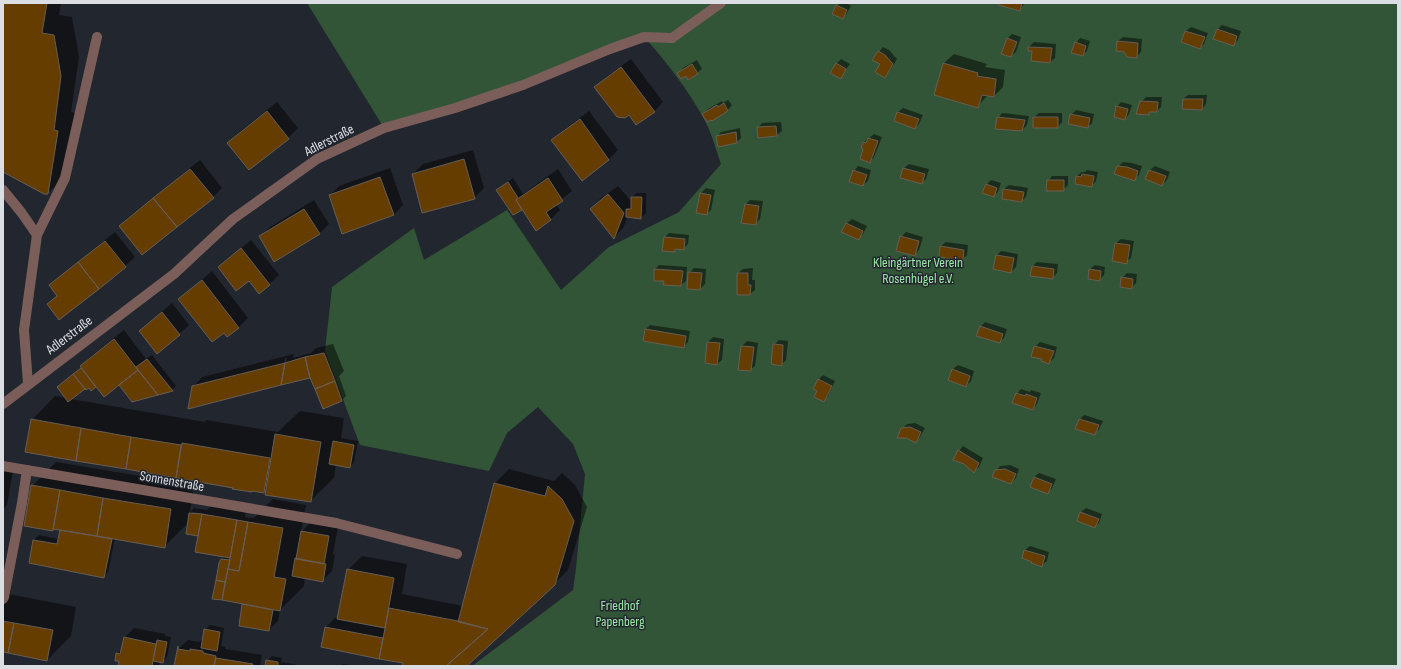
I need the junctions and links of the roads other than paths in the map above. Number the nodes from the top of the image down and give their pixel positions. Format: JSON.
{"nodes":[{"id":1,"x":721,"y":3,"type":"edge"},
{"id":2,"x":97,"y":37,"type":"dead end"},
{"id":3,"x":3,"y":190,"type":"edge"},
{"id":4,"x":37,"y":235,"type":"junction"},
{"id":5,"x":28,"y":384,"type":"junction"},
{"id":6,"x":3,"y":404,"type":"edge"},
{"id":7,"x":3,"y":466,"type":"edge"},
{"id":8,"x":28,"y":470,"type":"junction"},
{"id":9,"x":457,"y":554,"type":"dead end"},
{"id":10,"x":3,"y":599,"type":"edge"}],
"edges":[{"from":1,"to":5,"type":"street","name":"Adlerstraße"},
{"from":2,"to":4,"type":"street"},
{"from":3,"to":4,"type":"street"},
{"from":4,"to":5,"type":"street"},
{"from":5,"to":6,"type":"street","name":"Adlerstraße"},
{"from":7,"to":8,"type":"street","name":"Sonnenstraße"},
{"from":8,"to":9,"type":"street","name":"Sonnenstraße"},
{"from":8,"to":10,"type":"street"}]}
